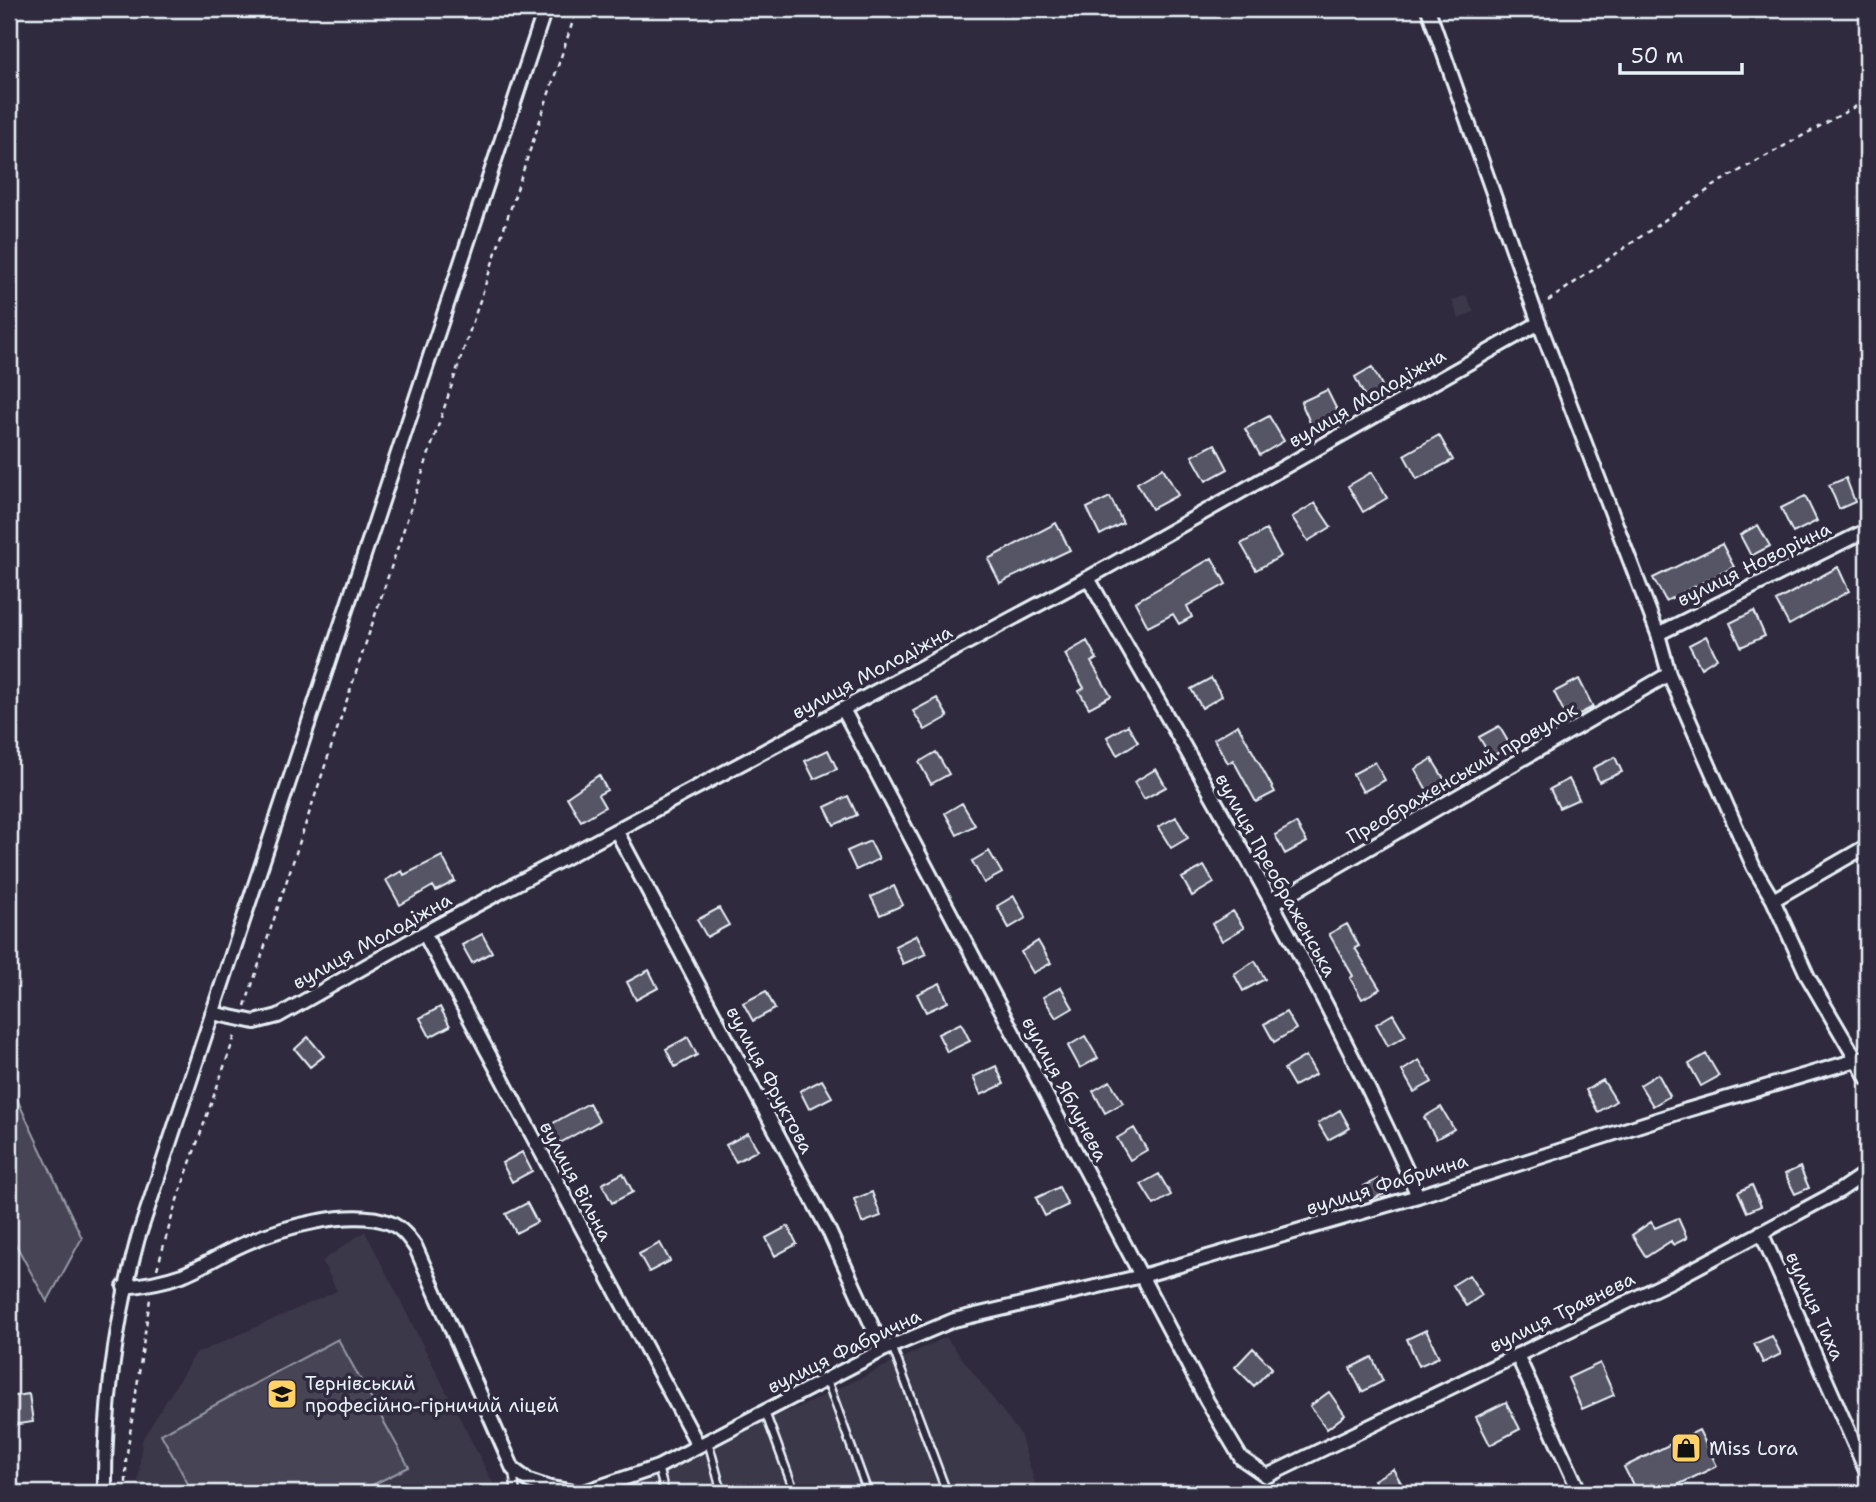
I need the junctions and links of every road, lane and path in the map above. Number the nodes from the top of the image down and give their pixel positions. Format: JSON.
{"nodes":[{"id":1,"x":545,"y":9,"type":"edge"},
{"id":2,"x":577,"y":9,"type":"edge"},
{"id":3,"x":1427,"y":9,"type":"edge"},
{"id":4,"x":1867,"y":100,"type":"edge"},
{"id":5,"x":1537,"y":317,"type":"junction"},
{"id":6,"x":1867,"y":530,"type":"edge"},
{"id":7,"x":1088,"y":578,"type":"junction"},
{"id":8,"x":1658,"y":634,"type":"junction"},
{"id":9,"x":1669,"y":674,"type":"junction"},
{"id":10,"x":842,"y":709,"type":"junction"},
{"id":11,"x":617,"y":832,"type":"junction"},
{"id":12,"x":1867,"y":846,"type":"edge"},
{"id":13,"x":1773,"y":900,"type":"junction"},
{"id":14,"x":1272,"y":904,"type":"junction"},
{"id":15,"x":424,"y":933,"type":"junction"},
{"id":16,"x":212,"y":1013,"type":"junction"},
{"id":17,"x":240,"y":1021,"type":"junction"},
{"id":18,"x":1863,"y":1059,"type":"edge"},
{"id":19,"x":1867,"y":1078,"type":"edge"},
{"id":20,"x":1867,"y":1171,"type":"edge"},
{"id":21,"x":1419,"y":1196,"type":"junction"},
{"id":22,"x":1762,"y":1232,"type":"junction"},
{"id":23,"x":1142,"y":1276,"type":"junction"},
{"id":24,"x":152,"y":1285,"type":"junction"},
{"id":25,"x":124,"y":1287,"type":"junction"},
{"id":26,"x":887,"y":1348,"type":"junction"},
{"id":27,"x":1517,"y":1355,"type":"junction"},
{"id":28,"x":827,"y":1380,"type":"junction"},
{"id":29,"x":765,"y":1412,"type":"junction"},
{"id":30,"x":703,"y":1443,"type":"junction"},
{"id":31,"x":658,"y":1467,"type":"junction"},
{"id":32,"x":513,"y":1469,"type":"junction"},
{"id":33,"x":1867,"y":1473,"type":"edge"},
{"id":34,"x":1267,"y":1476,"type":"joint"},
{"id":35,"x":105,"y":1493,"type":"edge"},
{"id":36,"x":125,"y":1493,"type":"edge"},
{"id":37,"x":516,"y":1493,"type":"edge"},
{"id":38,"x":581,"y":1493,"type":"edge"},
{"id":39,"x":665,"y":1493,"type":"edge"},
{"id":40,"x":722,"y":1493,"type":"edge"},
{"id":41,"x":795,"y":1493,"type":"edge"},
{"id":42,"x":868,"y":1493,"type":"edge"},
{"id":43,"x":947,"y":1493,"type":"edge"},
{"id":44,"x":1580,"y":1493,"type":"edge"}],
"edges":[{"from":1,"to":16,"type":"street"},
{"from":2,"to":17,"type":"path"},
{"from":3,"to":5,"type":"street"},
{"from":4,"to":5,"type":"path"},
{"from":5,"to":7,"type":"street","name":"вулиця Молодіжна"},
{"from":5,"to":8,"type":"street"},
{"from":6,"to":8,"type":"street","name":"вулиця Новорічна"},
{"from":7,"to":10,"type":"street","name":"вулиця Молодіжна"},
{"from":7,"to":14,"type":"street","name":"вулиця Преображенська"},
{"from":8,"to":9,"type":"street"},
{"from":9,"to":13,"type":"street"},
{"from":9,"to":14,"type":"street","name":"Преображенський провулок"},
{"from":10,"to":11,"type":"street","name":"вулиця Молодіжна"},
{"from":10,"to":23,"type":"street","name":"вулиця Яблунева"},
{"from":11,"to":15,"type":"street","name":"вулиця Молодіжна"},
{"from":11,"to":26,"type":"street","name":"вулиця Фруктова"},
{"from":12,"to":13,"type":"street"},
{"from":13,"to":18,"type":"street"},
{"from":14,"to":21,"type":"street","name":"вулиця Преображенська"},
{"from":15,"to":17,"type":"street","name":"вулиця Молодіжна"},
{"from":15,"to":30,"type":"street","name":"вулиця Вільна"},
{"from":16,"to":17,"type":"street","name":"вулиця Молодіжна"},
{"from":16,"to":25,"type":"street"},
{"from":17,"to":24,"type":"path"},
{"from":18,"to":19,"type":"street"},
{"from":18,"to":21,"type":"street","name":"вулиця Фабрична"},
{"from":20,"to":22,"type":"street","name":"вулиця Травнева"},
{"from":21,"to":23,"type":"street","name":"вулиця Фабрична"},
{"from":22,"to":27,"type":"street","name":"вулиця Травнева"},
{"from":22,"to":33,"type":"street","name":"вулиця Тиха"},
{"from":23,"to":26,"type":"street","name":"вулиця Фабрична"},
{"from":23,"to":34,"type":"street","name":"вулиця Яблунева"},
{"from":24,"to":25,"type":"street"},
{"from":24,"to":32,"type":"street"},
{"from":24,"to":36,"type":"path"},
{"from":25,"to":35,"type":"street"},
{"from":26,"to":28,"type":"street","name":"вулиця Фабрична"},
{"from":26,"to":43,"type":"lane"},
{"from":27,"to":34,"type":"street","name":"вулиця Травнева"},
{"from":27,"to":44,"type":"street"},
{"from":28,"to":29,"type":"street","name":"вулиця Фабрична"},
{"from":28,"to":42,"type":"lane"},
{"from":29,"to":30,"type":"street","name":"вулиця Фабрична"},
{"from":29,"to":41,"type":"lane"},
{"from":30,"to":31,"type":"street","name":"вулиця Фабрична"},
{"from":30,"to":40,"type":"lane"},
{"from":31,"to":38,"type":"street","name":"вулиця Фабрична"},
{"from":31,"to":39,"type":"lane"},
{"from":32,"to":37,"type":"lane"},
{"from":32,"to":38,"type":"street","name":"вулиця Фабрична"}]}
